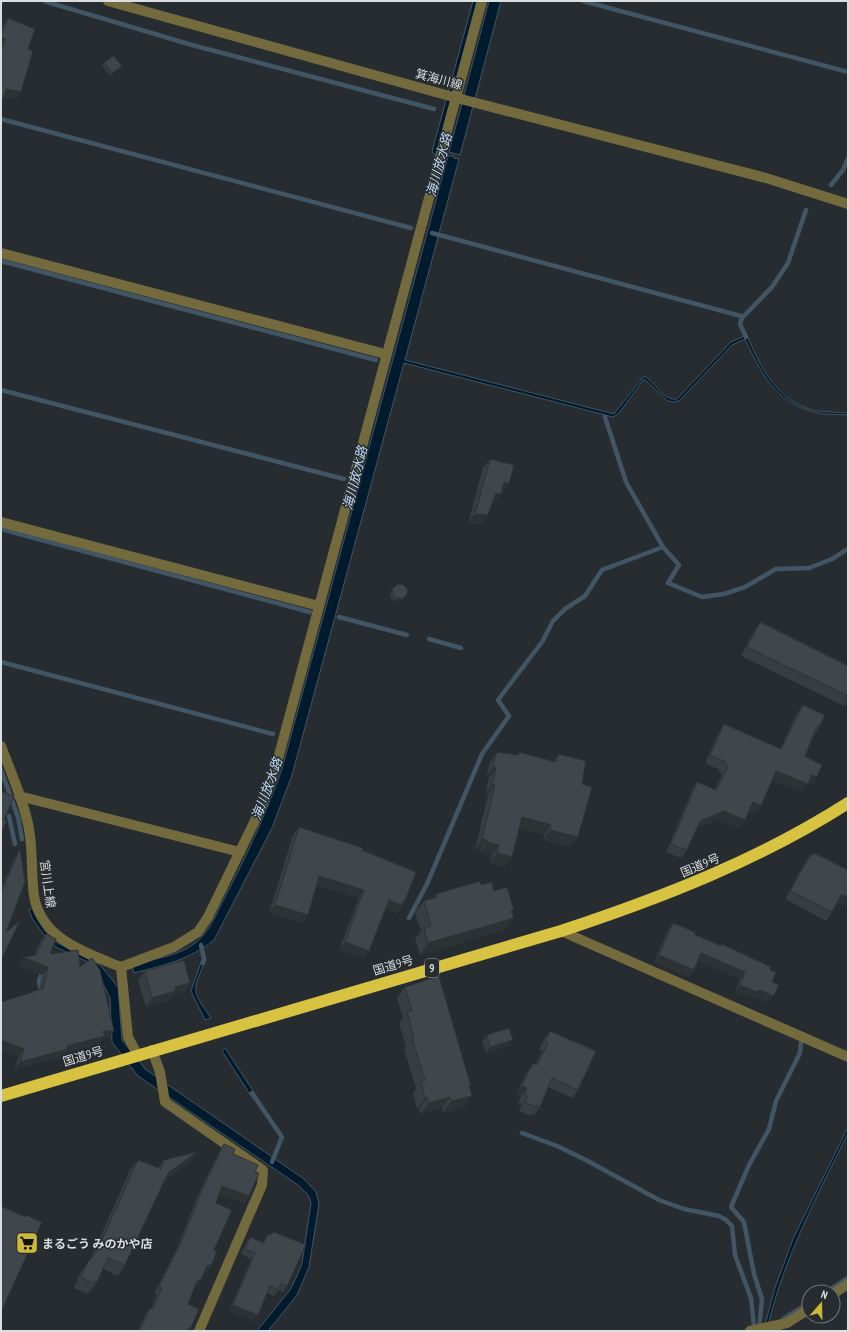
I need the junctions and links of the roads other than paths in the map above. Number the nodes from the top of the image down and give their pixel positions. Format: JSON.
{"nodes":[{"id":1,"x":108,"y":1,"type":"edge"},
{"id":2,"x":482,"y":1,"type":"edge"},
{"id":3,"x":457,"y":98,"type":"junction"},
{"id":4,"x":848,"y":204,"type":"edge"},
{"id":5,"x":1,"y":253,"type":"edge"},
{"id":6,"x":385,"y":354,"type":"junction"},
{"id":7,"x":1,"y":522,"type":"edge"},
{"id":8,"x":319,"y":606,"type":"junction"},
{"id":9,"x":1,"y":746,"type":"edge"},
{"id":10,"x":19,"y":796,"type":"junction"},
{"id":11,"x":848,"y":803,"type":"edge"},
{"id":12,"x":240,"y":852,"type":"junction"},
{"id":13,"x":561,"y":931,"type":"junction"},
{"id":14,"x":121,"y":967,"type":"junction"},
{"id":15,"x":152,"y":1050,"type":"junction"},
{"id":16,"x":137,"y":1054,"type":"junction"},
{"id":17,"x":848,"y":1057,"type":"edge"},
{"id":18,"x":1,"y":1096,"type":"edge"},
{"id":19,"x":801,"y":1314,"type":"edge"},
{"id":20,"x":199,"y":1331,"type":"edge"},
{"id":21,"x":750,"y":1331,"type":"edge"}],
"edges":[{"from":1,"to":3,"type":"street","name":"箕海川線"},
{"from":2,"to":3,"type":"street"},
{"from":3,"to":4,"type":"street","name":"箕海川線"},
{"from":3,"to":6,"type":"street"},
{"from":5,"to":6,"type":"street"},
{"from":6,"to":8,"type":"street"},
{"from":7,"to":8,"type":"street"},
{"from":8,"to":12,"type":"street"},
{"from":9,"to":10,"type":"street","name":"宮川上線"},
{"from":10,"to":12,"type":"street"},
{"from":10,"to":14,"type":"street","name":"宮川上線"},
{"from":11,"to":13,"type":"highway","name":"国道9号","number":"9"},
{"from":12,"to":14,"type":"street"},
{"from":13,"to":15,"type":"highway","name":"国道9号","number":"9"},
{"from":13,"to":17,"type":"street"},
{"from":14,"to":16,"type":"street"},
{"from":15,"to":16,"type":"highway","name":"国道9号","number":"9"},
{"from":15,"to":20,"type":"street"},
{"from":16,"to":18,"type":"highway","name":"国道9号","number":"9"},
{"from":19,"to":21,"type":"street"}]}
